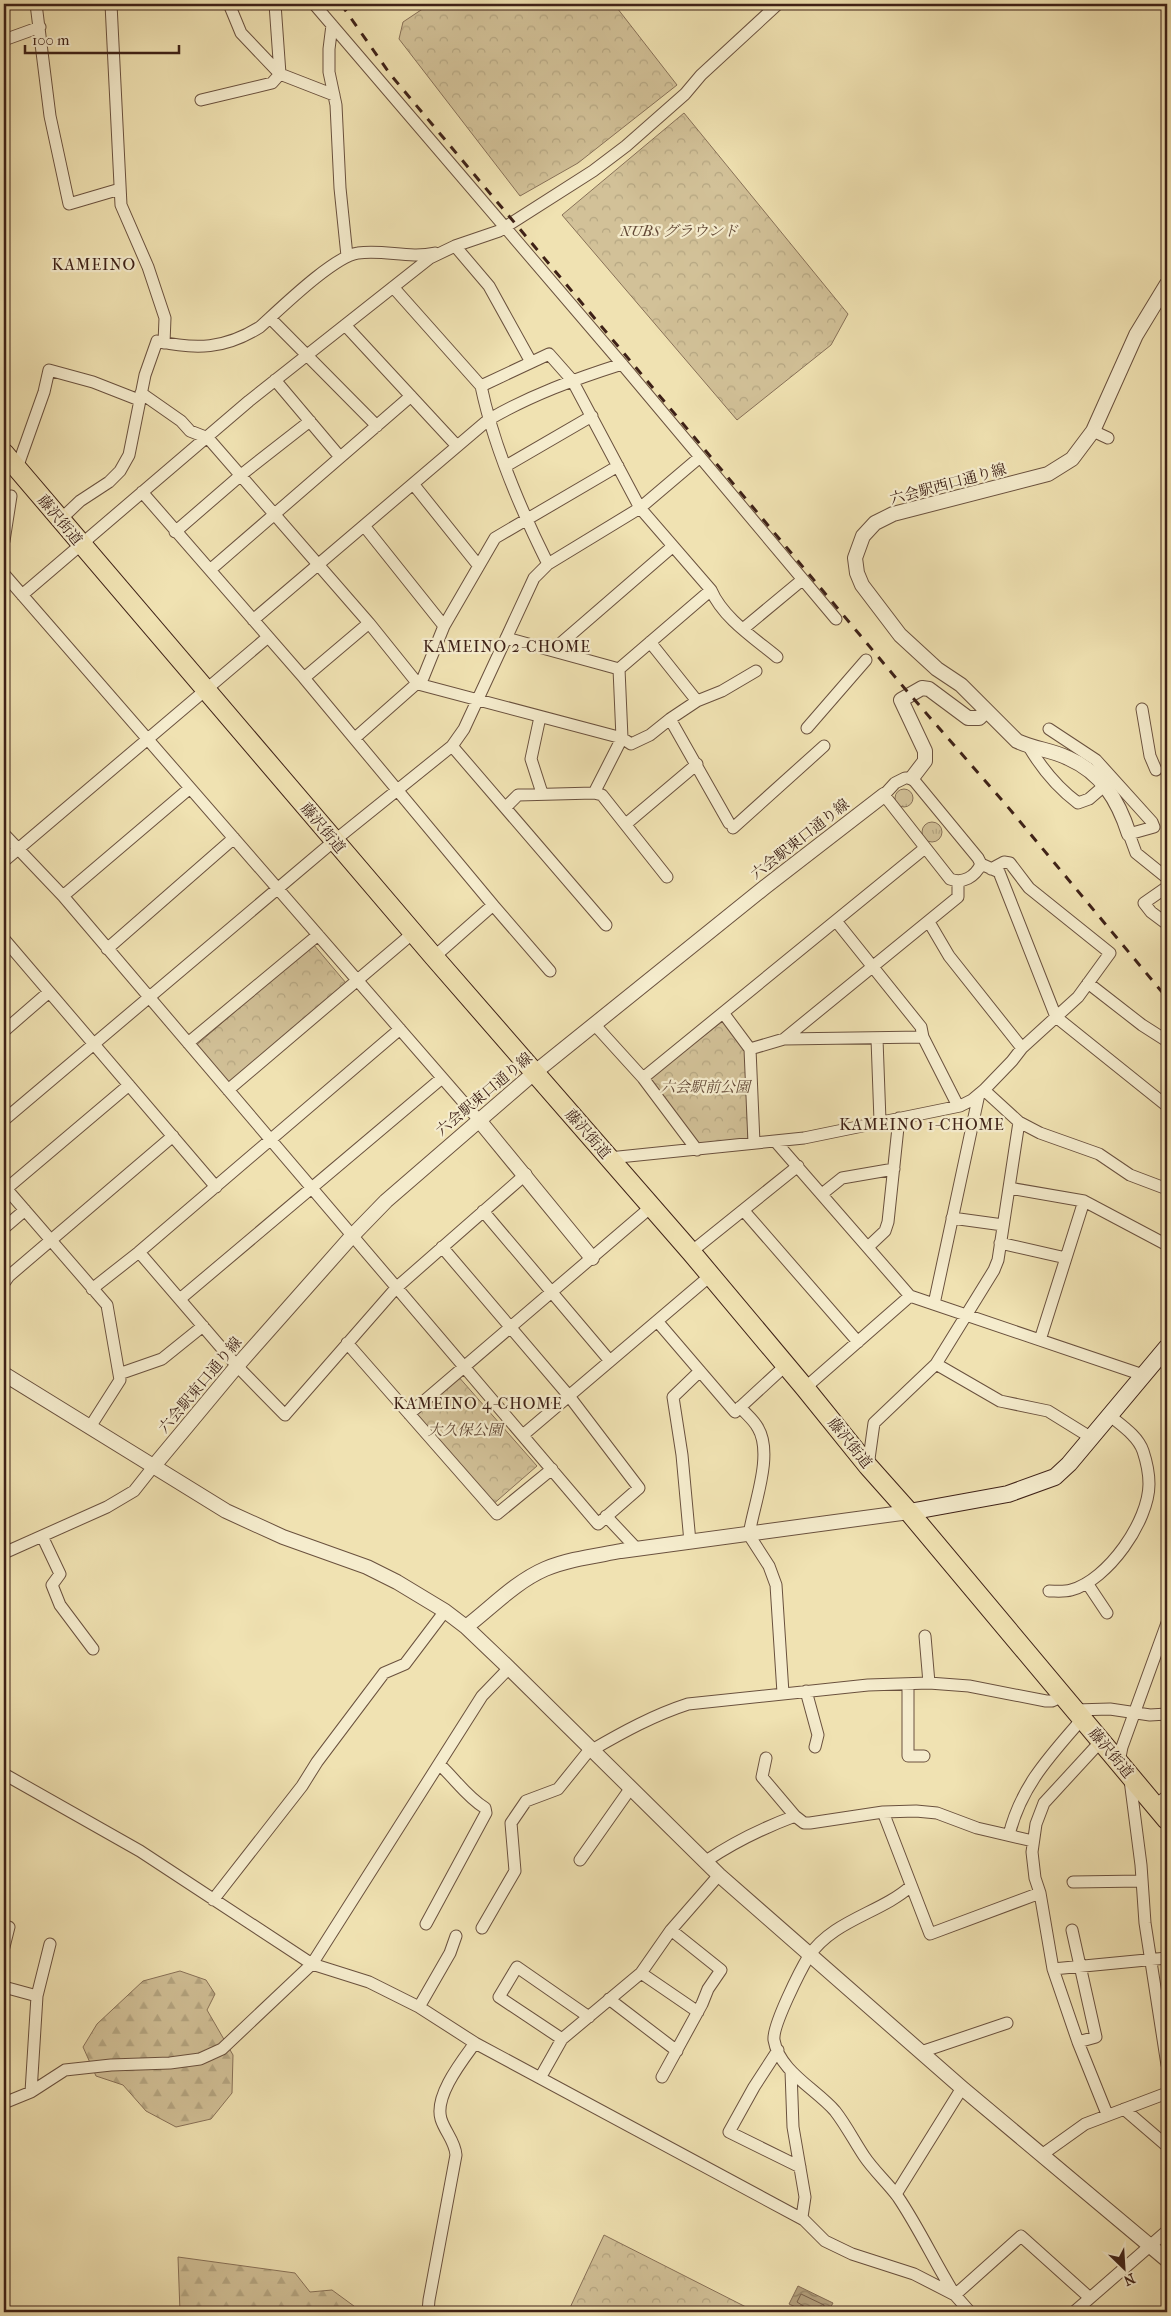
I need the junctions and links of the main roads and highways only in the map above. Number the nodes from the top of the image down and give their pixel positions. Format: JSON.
{"nodes":[{"id":1,"x":4,"y":453,"type":"edge"},
{"id":2,"x":10,"y":471,"type":"edge"},
{"id":3,"x":1167,"y":1347,"type":"edge"},
{"id":4,"x":909,"y":1512,"type":"junction"},
{"id":5,"x":1163,"y":1807,"type":"edge"}],
"edges":[{"from":1,"to":2,"type":"highway","name":"藤沢街道"},
{"from":2,"to":4,"type":"highway","name":"藤沢街道"},
{"from":3,"to":4,"type":"main road"},
{"from":4,"to":5,"type":"highway","name":"藤沢街道"}]}
